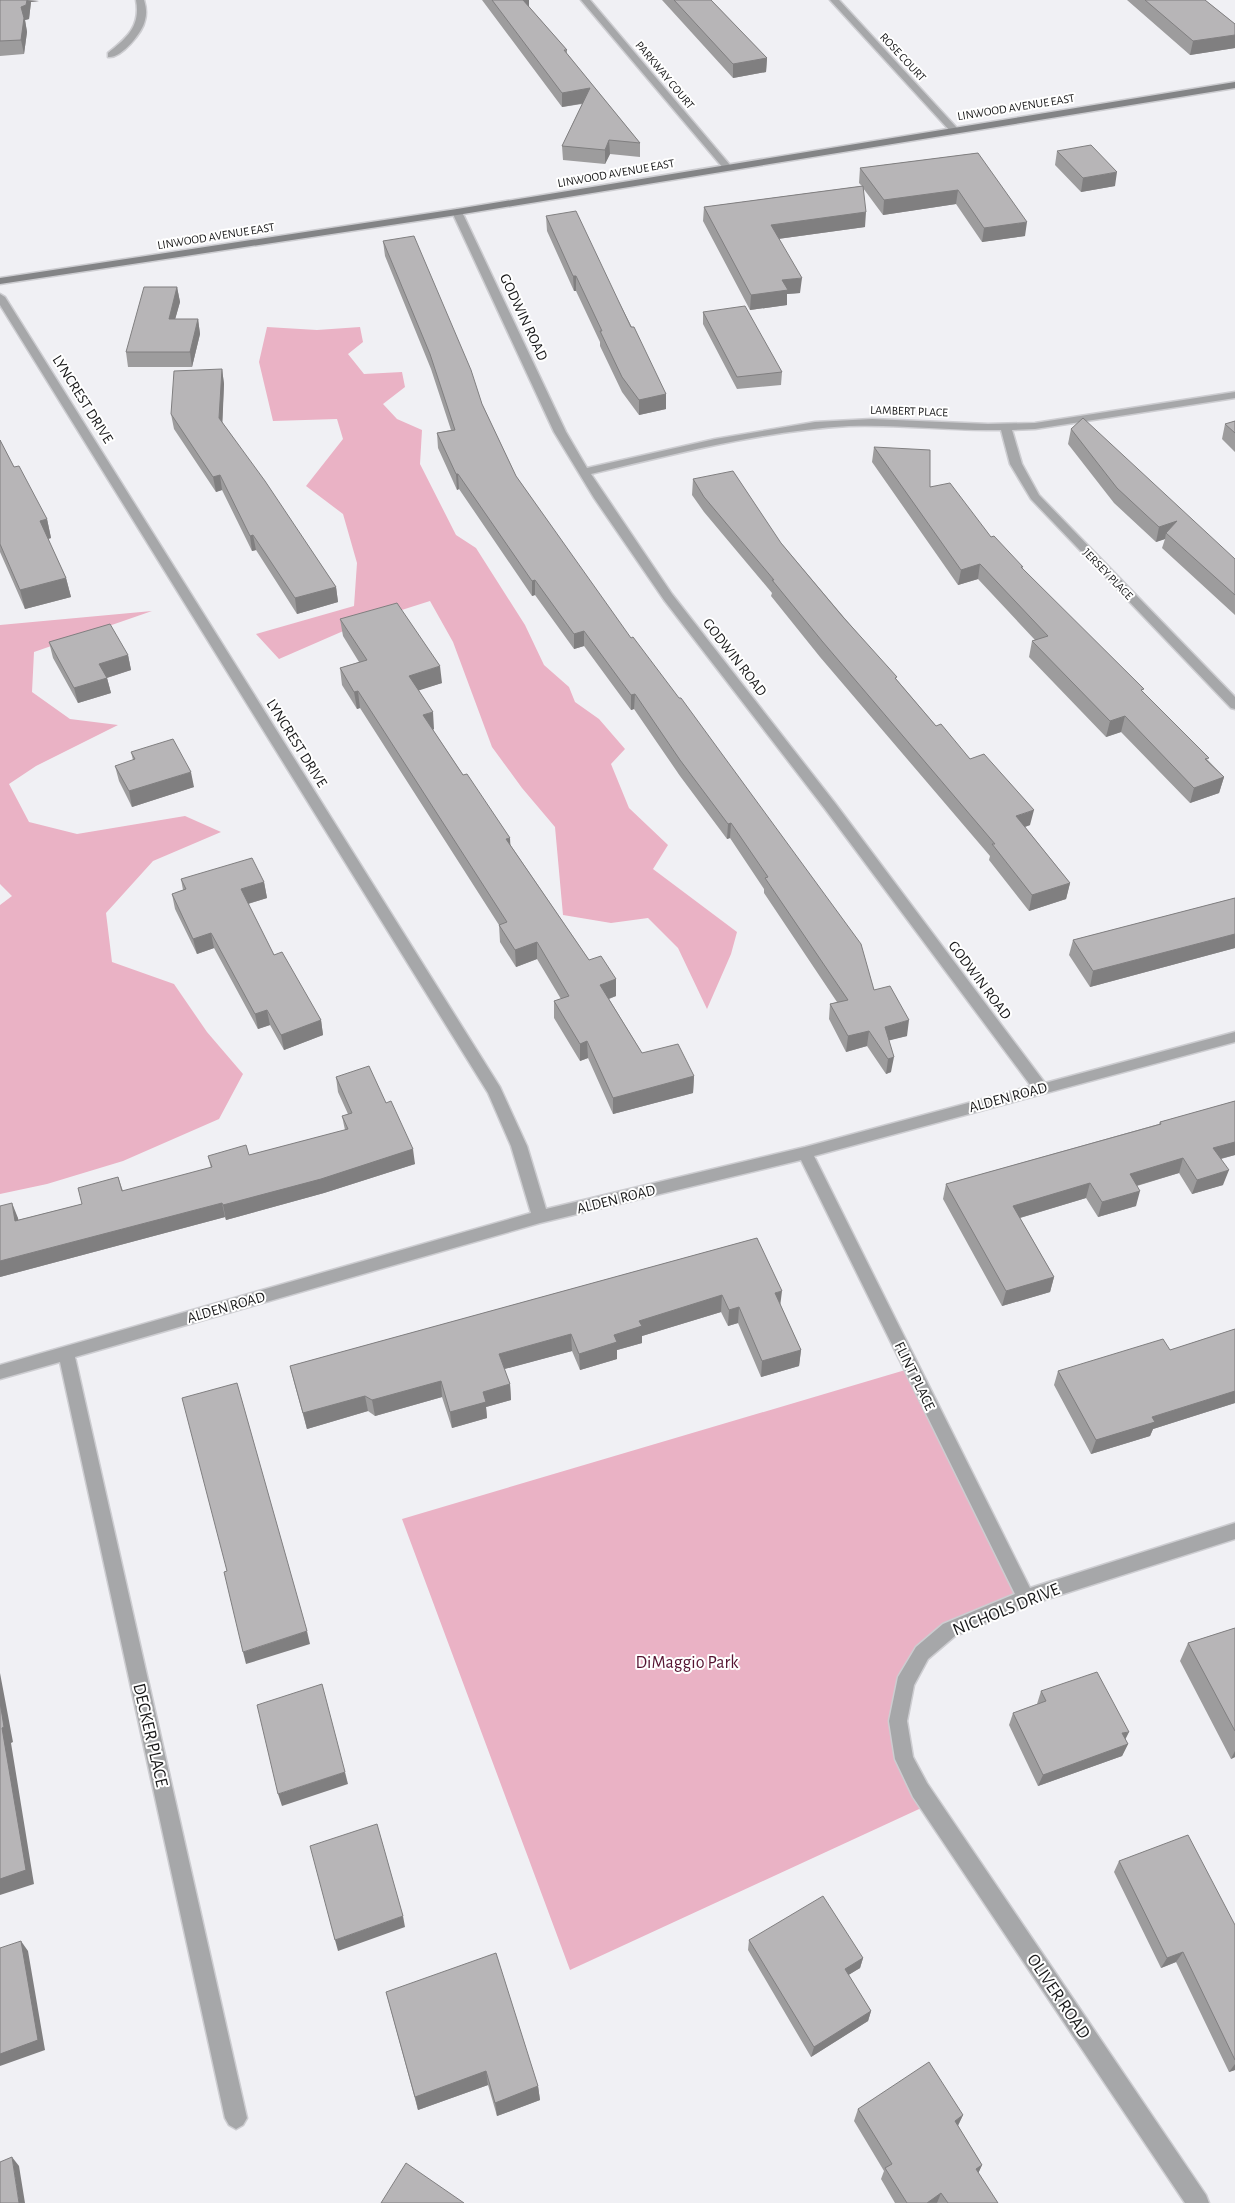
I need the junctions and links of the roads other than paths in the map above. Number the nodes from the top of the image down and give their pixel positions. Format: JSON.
{"nodes":[{"id":1,"x":140,"y":0,"type":"edge"},
{"id":2,"x":585,"y":0,"type":"edge"},
{"id":3,"x":834,"y":0,"type":"edge"},
{"id":4,"x":111,"y":55,"type":"dead end"},
{"id":5,"x":1235,"y":84,"type":"edge"},
{"id":6,"x":954,"y":130,"type":"junction"},
{"id":7,"x":727,"y":167,"type":"junction"},
{"id":8,"x":456,"y":212,"type":"junction"},
{"id":9,"x":0,"y":281,"type":"edge"},
{"id":10,"x":0,"y":297,"type":"edge"},
{"id":11,"x":1235,"y":395,"type":"edge"},
{"id":12,"x":1006,"y":428,"type":"junction"},
{"id":13,"x":583,"y":472,"type":"junction"},
{"id":14,"x":1235,"y":705,"type":"edge"},
{"id":15,"x":1235,"y":1037,"type":"edge"},
{"id":16,"x":1041,"y":1088,"type":"junction"},
{"id":17,"x":805,"y":1153,"type":"junction"},
{"id":18,"x":540,"y":1218,"type":"junction"},
{"id":19,"x":66,"y":1353,"type":"junction"},
{"id":20,"x":0,"y":1372,"type":"edge"},
{"id":21,"x":1235,"y":1531,"type":"edge"},
{"id":22,"x":1026,"y":1598,"type":"junction"},
{"id":23,"x":920,"y":1790,"type":"joint"},
{"id":24,"x":236,"y":2118,"type":"dead end"},
{"id":25,"x":1198,"y":2203,"type":"edge"}],
"edges":[{"from":1,"to":4,"type":"street"},
{"from":2,"to":7,"type":"street","name":"PARKWAY COURT"},
{"from":3,"to":6,"type":"street","name":"ROSE COURT"},
{"from":5,"to":6,"type":"main road","name":"LINWOOD AVENUE EAST"},
{"from":6,"to":7,"type":"main road","name":"LINWOOD AVENUE EAST"},
{"from":7,"to":8,"type":"main road","name":"LINWOOD AVENUE EAST"},
{"from":8,"to":9,"type":"main road","name":"LINWOOD AVENUE EAST"},
{"from":8,"to":13,"type":"street","name":"GODWIN ROAD"},
{"from":10,"to":18,"type":"street","name":"LYNCREST DRIVE"},
{"from":11,"to":12,"type":"street","name":"LAMBERT PLACE"},
{"from":12,"to":13,"type":"street","name":"LAMBERT PLACE"},
{"from":12,"to":14,"type":"street","name":"JERSEY PLACE"},
{"from":13,"to":16,"type":"street","name":"GODWIN ROAD"},
{"from":15,"to":16,"type":"street","name":"ALDEN ROAD"},
{"from":16,"to":17,"type":"street","name":"ALDEN ROAD"},
{"from":17,"to":18,"type":"street","name":"ALDEN ROAD"},
{"from":17,"to":22,"type":"street","name":"FLINT PLACE"},
{"from":18,"to":19,"type":"street","name":"ALDEN ROAD"},
{"from":19,"to":20,"type":"street","name":"ALDEN ROAD"},
{"from":19,"to":24,"type":"street","name":"DECKER PLACE"},
{"from":21,"to":22,"type":"street","name":"NICHOLS DRIVE"},
{"from":22,"to":23,"type":"street","name":"NICHOLS DRIVE"},
{"from":23,"to":25,"type":"street","name":"OLIVER ROAD"}]}
